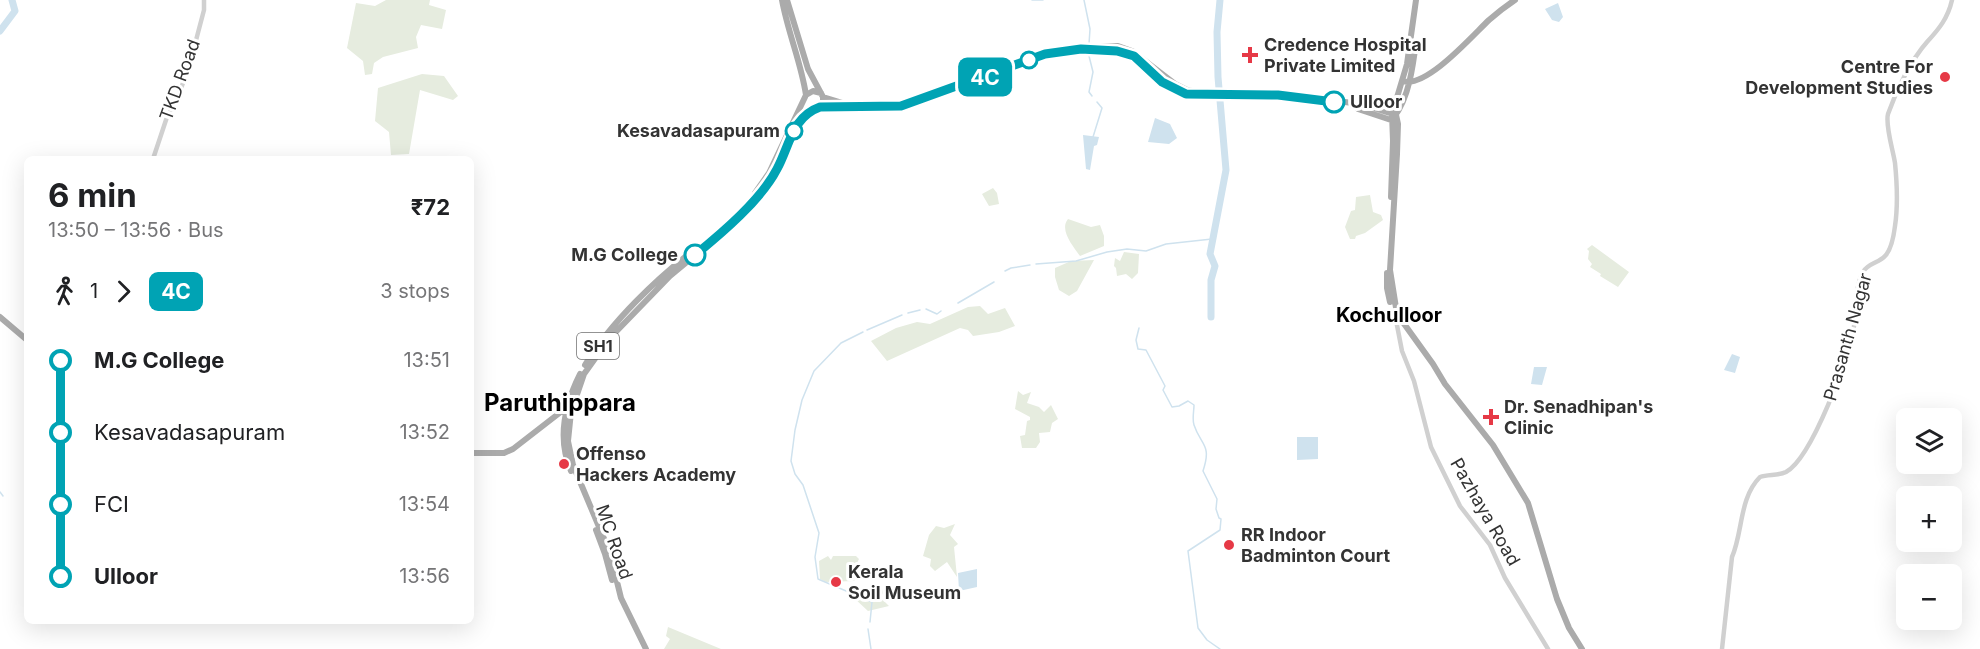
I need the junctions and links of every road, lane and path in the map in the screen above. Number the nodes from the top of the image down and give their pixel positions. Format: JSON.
{"nodes":[{"id":1,"x":204,"y":0,"type":"edge"},
{"id":2,"x":782,"y":0,"type":"edge"},
{"id":3,"x":787,"y":0,"type":"edge"},
{"id":4,"x":1418,"y":0,"type":"edge"},
{"id":5,"x":1515,"y":0,"type":"edge"},
{"id":6,"x":1952,"y":0,"type":"edge"},
{"id":7,"x":805,"y":69,"type":"junction"},
{"id":8,"x":1420,"y":78,"type":"junction"},
{"id":9,"x":1406,"y":82,"type":"junction"},
{"id":10,"x":822,"y":95,"type":"junction"},
{"id":11,"x":806,"y":97,"type":"junction"},
{"id":12,"x":1403,"y":98,"type":"junction"},
{"id":13,"x":853,"y":105,"type":"junction"},
{"id":14,"x":817,"y":108,"type":"junction"},
{"id":15,"x":1393,"y":116,"type":"junction"},
{"id":16,"x":154,"y":156,"type":"edge"},
{"id":17,"x":1396,"y":314,"type":"junction"},
{"id":18,"x":0,"y":317,"type":"edge"},
{"id":19,"x":24,"y":337,"type":"edge"},
{"id":20,"x":580,"y":378,"type":"junction"},
{"id":21,"x":569,"y":411,"type":"junction"},
{"id":22,"x":474,"y":453,"type":"edge"},
{"id":23,"x":644,"y":649,"type":"edge"},
{"id":24,"x":1548,"y":649,"type":"edge"},
{"id":25,"x":1582,"y":649,"type":"edge"},
{"id":26,"x":1722,"y":649,"type":"edge"}],
"edges":[{"from":1,"to":16,"type":"street","name":"TKD Road"},
{"from":2,"to":7,"type":"main road"},
{"from":3,"to":7,"type":"main road"},
{"from":4,"to":9,"type":"main road"},
{"from":5,"to":8,"type":"main road"},
{"from":6,"to":26,"type":"street","name":"Prasanth Nagar"},
{"from":7,"to":10,"type":"main road"},
{"from":7,"to":11,"type":"main road"},
{"from":8,"to":9,"type":"main road"},
{"from":8,"to":12,"type":"main road"},
{"from":9,"to":12,"type":"main road"},
{"from":9,"to":15,"type":"main road"},
{"from":10,"to":11,"type":"main road"},
{"from":10,"to":13,"type":"main road"},
{"from":10,"to":14,"type":"main road"},
{"from":11,"to":14,"type":"main road"},
{"from":11,"to":20,"type":"main road","name":"MC Road","number":"SH1"},
{"from":12,"to":15,"type":"main road"},
{"from":13,"to":14,"type":"main road"},
{"from":13,"to":15,"type":"main road"},
{"from":14,"to":20,"type":"main road","name":"MC Road","number":"SH1"},
{"from":15,"to":17,"type":"main road"},
{"from":17,"to":24,"type":"street","name":"Pazhaya Road"},
{"from":17,"to":25,"type":"main road"},
{"from":18,"to":19,"type":"main road"},
{"from":20,"to":21,"type":"main road","name":"MC Road","number":"SH1"},
{"from":21,"to":22,"type":"main road"},
{"from":21,"to":23,"type":"main road","name":"MC Road","number":"SH1"}]}
